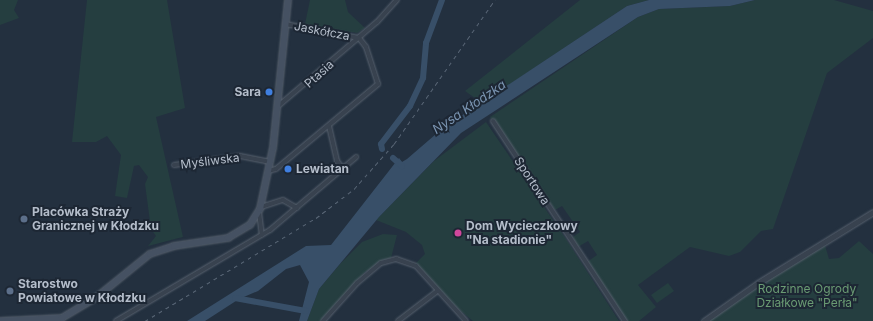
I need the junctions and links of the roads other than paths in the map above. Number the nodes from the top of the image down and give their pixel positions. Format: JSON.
{"nodes":[{"id":1,"x":288,"y":0,"type":"edge"},
{"id":2,"x":397,"y":0,"type":"edge"},
{"id":3,"x":285,"y":24,"type":"junction"},
{"id":4,"x":359,"y":38,"type":"junction"},
{"id":5,"x":277,"y":107,"type":"junction"},
{"id":6,"x":493,"y":121,"type":"dead end"},
{"id":7,"x":329,"y":126,"type":"junction"},
{"id":8,"x":356,"y":157,"type":"dead end"},
{"id":9,"x":270,"y":162,"type":"junction"},
{"id":10,"x":174,"y":165,"type":"dead end"},
{"id":11,"x":343,"y":169,"type":"junction"},
{"id":12,"x":268,"y":171,"type":"junction"},
{"id":13,"x":297,"y":208,"type":"junction"},
{"id":14,"x":260,"y":209,"type":"junction"},
{"id":15,"x":873,"y":212,"type":"edge"},
{"id":16,"x":262,"y":235,"type":"junction"},
{"id":17,"x":436,"y":292,"type":"junction"},
{"id":18,"x":3,"y":321,"type":"edge"},
{"id":19,"x":116,"y":321,"type":"edge"},
{"id":20,"x":323,"y":321,"type":"edge"},
{"id":21,"x":398,"y":321,"type":"edge"},
{"id":22,"x":466,"y":321,"type":"edge"},
{"id":23,"x":625,"y":321,"type":"edge"},
{"id":24,"x":704,"y":321,"type":"edge"}],
"edges":[{"from":1,"to":3,"type":"main road"},
{"from":2,"to":4,"type":"street","name":"Ptasia"},
{"from":3,"to":4,"type":"street","name":"Jaskółcza"},
{"from":3,"to":5,"type":"main road"},
{"from":4,"to":5,"type":"street","name":"Ptasia"},
{"from":4,"to":7,"type":"street"},
{"from":5,"to":9,"type":"main road"},
{"from":6,"to":23,"type":"street","name":"Sportowa"},
{"from":7,"to":11,"type":"street"},
{"from":7,"to":12,"type":"street"},
{"from":8,"to":11,"type":"street"},
{"from":9,"to":10,"type":"street","name":"Myśliwska"},
{"from":9,"to":12,"type":"main road"},
{"from":11,"to":13,"type":"street"},
{"from":12,"to":14,"type":"main road"},
{"from":13,"to":14,"type":"street"},
{"from":13,"to":16,"type":"street"},
{"from":14,"to":16,"type":"street"},
{"from":14,"to":18,"type":"main road"},
{"from":15,"to":24,"type":"street"},
{"from":16,"to":19,"type":"street"},
{"from":17,"to":20,"type":"street"},
{"from":17,"to":21,"type":"street"},
{"from":17,"to":22,"type":"street"}]}
